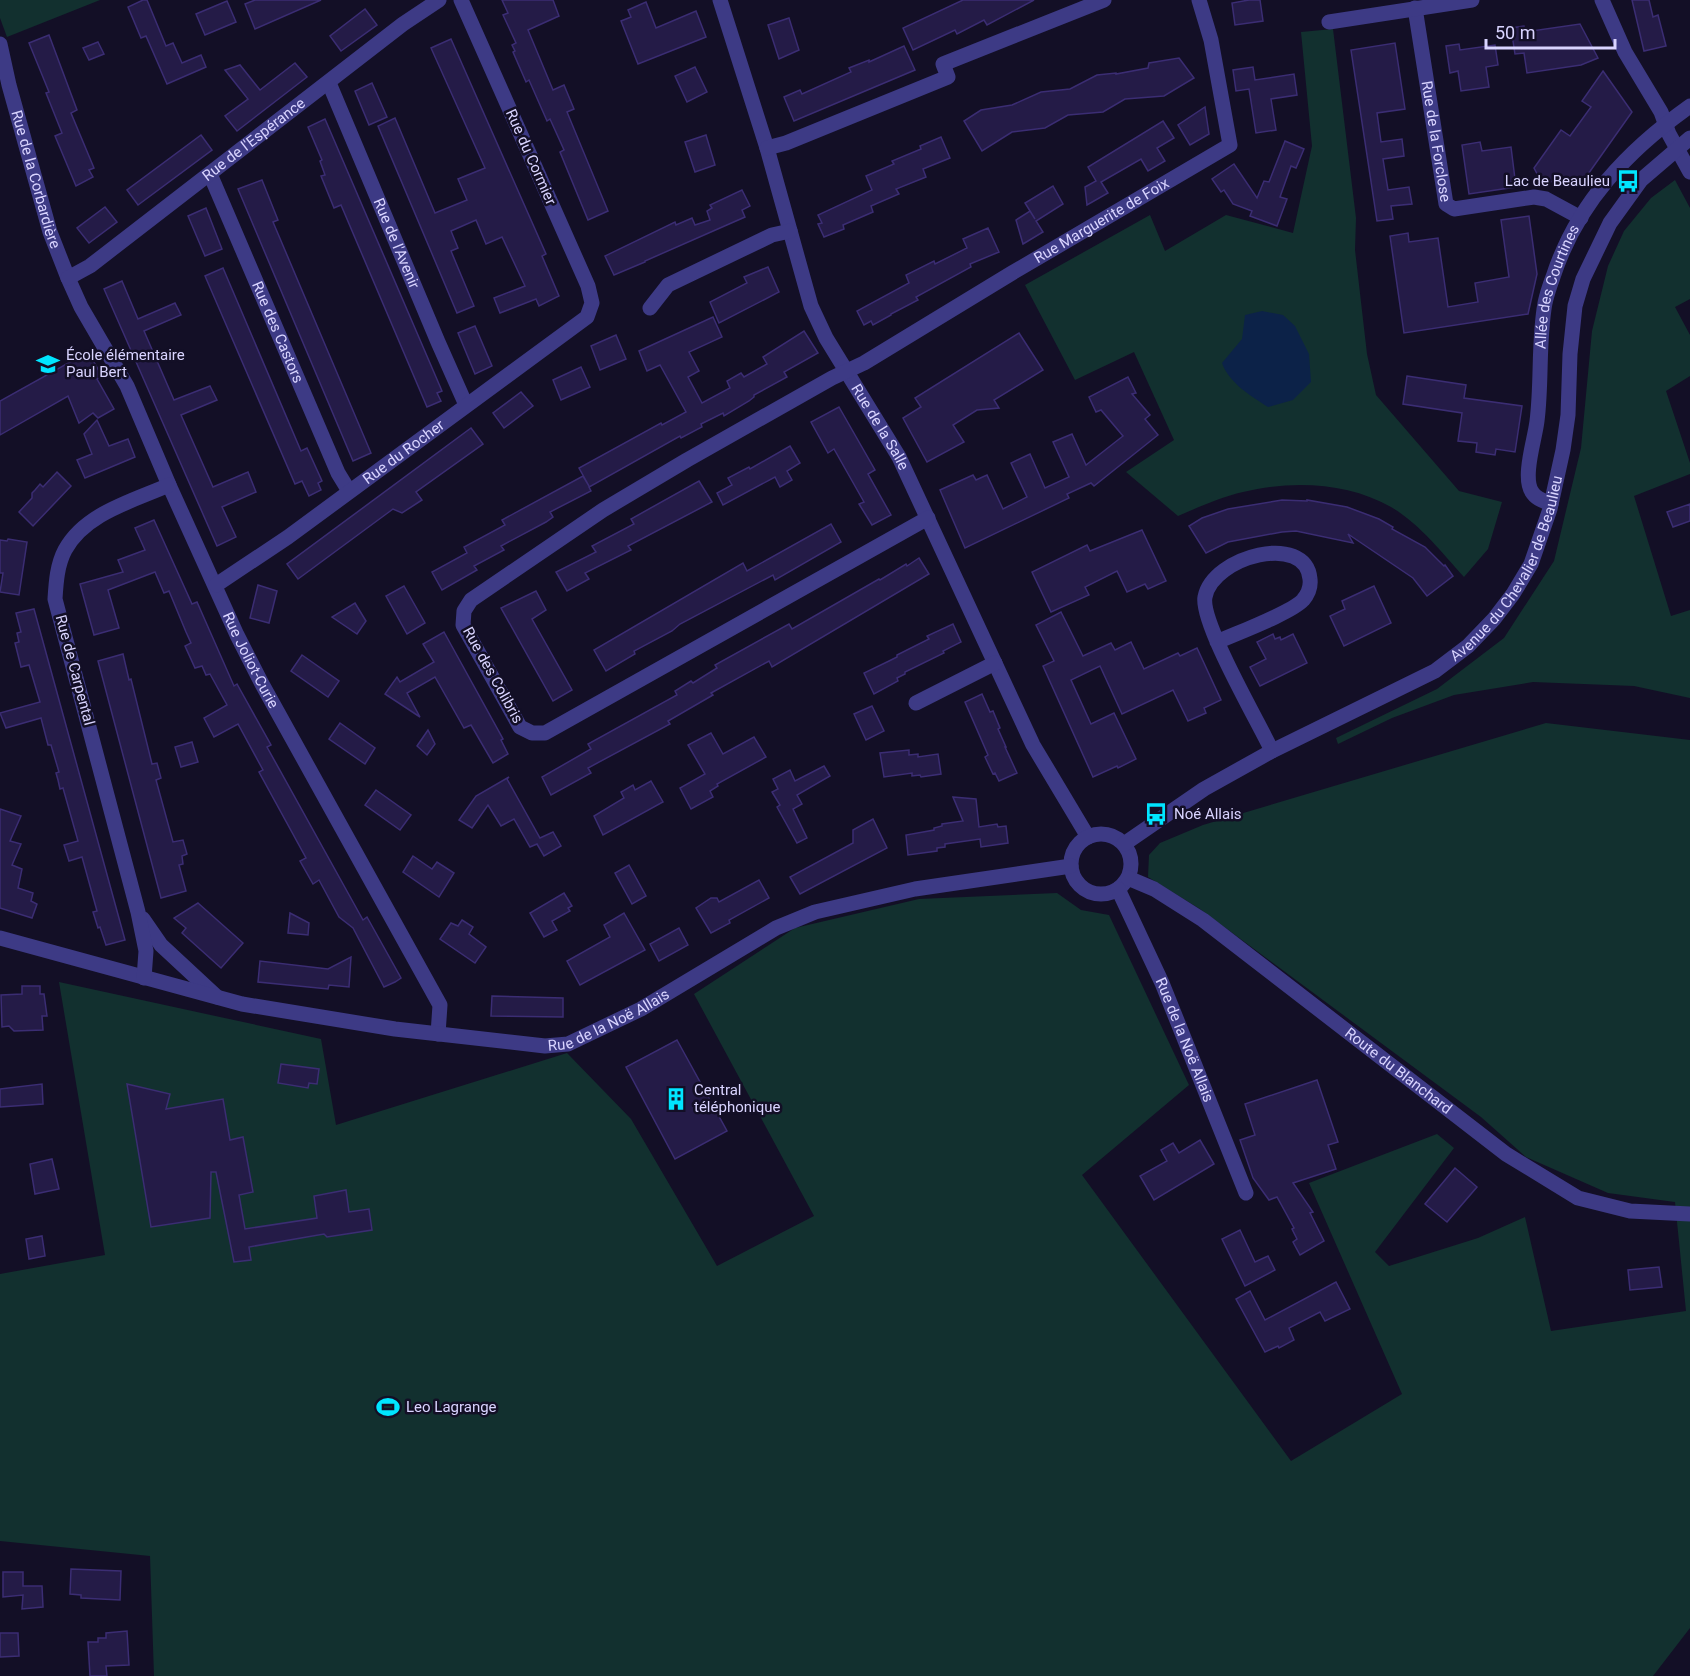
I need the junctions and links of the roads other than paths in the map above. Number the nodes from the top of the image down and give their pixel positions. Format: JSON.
{"nodes":[{"id":1,"x":439,"y":0,"type":"edge"},
{"id":2,"x":461,"y":0,"type":"edge"},
{"id":3,"x":720,"y":0,"type":"edge"},
{"id":4,"x":1104,"y":0,"type":"edge"},
{"id":5,"x":1199,"y":0,"type":"edge"},
{"id":6,"x":1472,"y":0,"type":"edge"},
{"id":7,"x":1602,"y":0,"type":"edge"},
{"id":8,"x":1415,"y":8,"type":"junction"},
{"id":9,"x":1329,"y":22,"type":"dead end"},
{"id":10,"x":0,"y":44,"type":"edge"},
{"id":11,"x":329,"y":83,"type":"junction"},
{"id":12,"x":1690,"y":106,"type":"edge"},
{"id":13,"x":1666,"y":126,"type":"junction"},
{"id":14,"x":1690,"y":138,"type":"edge"},
{"id":15,"x":767,"y":148,"type":"junction"},
{"id":16,"x":1677,"y":148,"type":"junction"},
{"id":17,"x":1690,"y":172,"type":"edge"},
{"id":18,"x":210,"y":174,"type":"junction"},
{"id":19,"x":1581,"y":218,"type":"junction"},
{"id":20,"x":790,"y":231,"type":"junction"},
{"id":21,"x":68,"y":278,"type":"junction"},
{"id":22,"x":650,"y":308,"type":"dead end"},
{"id":23,"x":587,"y":317,"type":"joint"},
{"id":24,"x":846,"y":372,"type":"junction"},
{"id":25,"x":466,"y":405,"type":"junction"},
{"id":26,"x":169,"y":485,"type":"junction"},
{"id":27,"x":349,"y":491,"type":"junction"},
{"id":28,"x":1551,"y":504,"type":"junction"},
{"id":29,"x":928,"y":519,"type":"junction"},
{"id":30,"x":216,"y":585,"type":"junction"},
{"id":31,"x":1218,"y":642,"type":"junction"},
{"id":32,"x":995,"y":663,"type":"junction"},
{"id":33,"x":916,"y":703,"type":"dead end"},
{"id":34,"x":1272,"y":751,"type":"junction"},
{"id":35,"x":1088,"y":837,"type":"junction"},
{"id":36,"x":1124,"y":844,"type":"junction"},
{"id":37,"x":1071,"y":866,"type":"junction"},
{"id":38,"x":1123,"y":883,"type":"junction"},
{"id":39,"x":138,"y":912,"type":"junction"},
{"id":40,"x":0,"y":930,"type":"edge"},
{"id":41,"x":0,"y":938,"type":"edge"},
{"id":42,"x":172,"y":955,"type":"junction"},
{"id":43,"x":126,"y":974,"type":"junction"},
{"id":44,"x":144,"y":978,"type":"junction"},
{"id":45,"x":168,"y":985,"type":"junction"},
{"id":46,"x":219,"y":998,"type":"junction"},
{"id":47,"x":438,"y":1034,"type":"junction"},
{"id":48,"x":1246,"y":1193,"type":"dead end"},
{"id":49,"x":1690,"y":1214,"type":"edge"}],
"edges":[{"from":1,"to":11,"type":"street","name":"Rue de l'Espérance"},
{"from":2,"to":23,"type":"street","name":"Rue du Cormier"},
{"from":3,"to":15,"type":"street","name":"Rue de la Salle"},
{"from":4,"to":15,"type":"street"},
{"from":5,"to":24,"type":"street","name":"Rue Marguerite de Foix"},
{"from":6,"to":8,"type":"street"},
{"from":7,"to":13,"type":"street"},
{"from":8,"to":9,"type":"street"},
{"from":8,"to":19,"type":"street","name":"Rue de la Forclose"},
{"from":10,"to":21,"type":"street","name":"Rue de la Corbardière"},
{"from":11,"to":18,"type":"street","name":"Rue de l'Espérance"},
{"from":11,"to":25,"type":"street","name":"Rue de l'Avenir"},
{"from":12,"to":13,"type":"street","name":"Allée des Courtines"},
{"from":13,"to":16,"type":"street"},
{"from":13,"to":19,"type":"street","name":"Allée des Courtines"},
{"from":14,"to":16,"type":"street","name":"Avenue du Chevalier de Beaulieu"},
{"from":15,"to":20,"type":"street","name":"Rue de la Salle"},
{"from":16,"to":17,"type":"street"},
{"from":16,"to":28,"type":"street","name":"Avenue du Chevalier de Beaulieu"},
{"from":18,"to":21,"type":"street","name":"Rue de l'Espérance"},
{"from":18,"to":27,"type":"street","name":"Rue des Castors"},
{"from":19,"to":28,"type":"street","name":"Allée des Courtines"},
{"from":20,"to":22,"type":"street"},
{"from":20,"to":24,"type":"street","name":"Rue de la Salle"},
{"from":21,"to":26,"type":"street","name":"Rue Joliot-Curie"},
{"from":23,"to":25,"type":"street","name":"Rue du Rocher"},
{"from":24,"to":29,"type":"street","name":"Rue de la Salle"},
{"from":24,"to":29,"type":"street","name":"Rue des Colibris"},
{"from":25,"to":27,"type":"street","name":"Rue du Rocher"},
{"from":26,"to":30,"type":"street","name":"Rue Joliot-Curie"},
{"from":26,"to":39,"type":"street","name":"Rue de Carpental"},
{"from":27,"to":30,"type":"street","name":"Rue du Rocher"},
{"from":28,"to":34,"type":"street","name":"Avenue du Chevalier de Beaulieu"},
{"from":29,"to":32,"type":"street","name":"Rue de la Salle"},
{"from":30,"to":47,"type":"street","name":"Rue Joliot-Curie"},
{"from":31,"to":31,"type":"street"},
{"from":31,"to":34,"type":"street"},
{"from":32,"to":33,"type":"street"},
{"from":32,"to":35,"type":"street","name":"Rue de la Salle"},
{"from":34,"to":36,"type":"street","name":"Avenue du Chevalier de Beaulieu"},
{"from":35,"to":36,"type":"street"},
{"from":35,"to":37,"type":"street"},
{"from":36,"to":38,"type":"street"},
{"from":37,"to":38,"type":"street"},
{"from":37,"to":47,"type":"street","name":"Rue de la Noë Allais"},
{"from":38,"to":48,"type":"street","name":"Rue de la Noë Allais"},
{"from":38,"to":49,"type":"street","name":"Route du Blanchard"},
{"from":39,"to":42,"type":"street","name":"Rue de Carpental"},
{"from":39,"to":44,"type":"street","name":"Rue de Carpental"},
{"from":40,"to":43,"type":"street","name":"Rue de la Noë Allais"},
{"from":41,"to":43,"type":"street","name":"Rue de la Noë Allais"},
{"from":42,"to":45,"type":"street"},
{"from":42,"to":46,"type":"street","name":"Rue de Carpental"},
{"from":43,"to":44,"type":"street","name":"Rue de la Noë Allais"},
{"from":44,"to":45,"type":"street","name":"Rue de la Noë Allais"},
{"from":45,"to":46,"type":"street","name":"Rue de la Noë Allais"},
{"from":46,"to":47,"type":"street","name":"Rue de la Noë Allais"}]}
